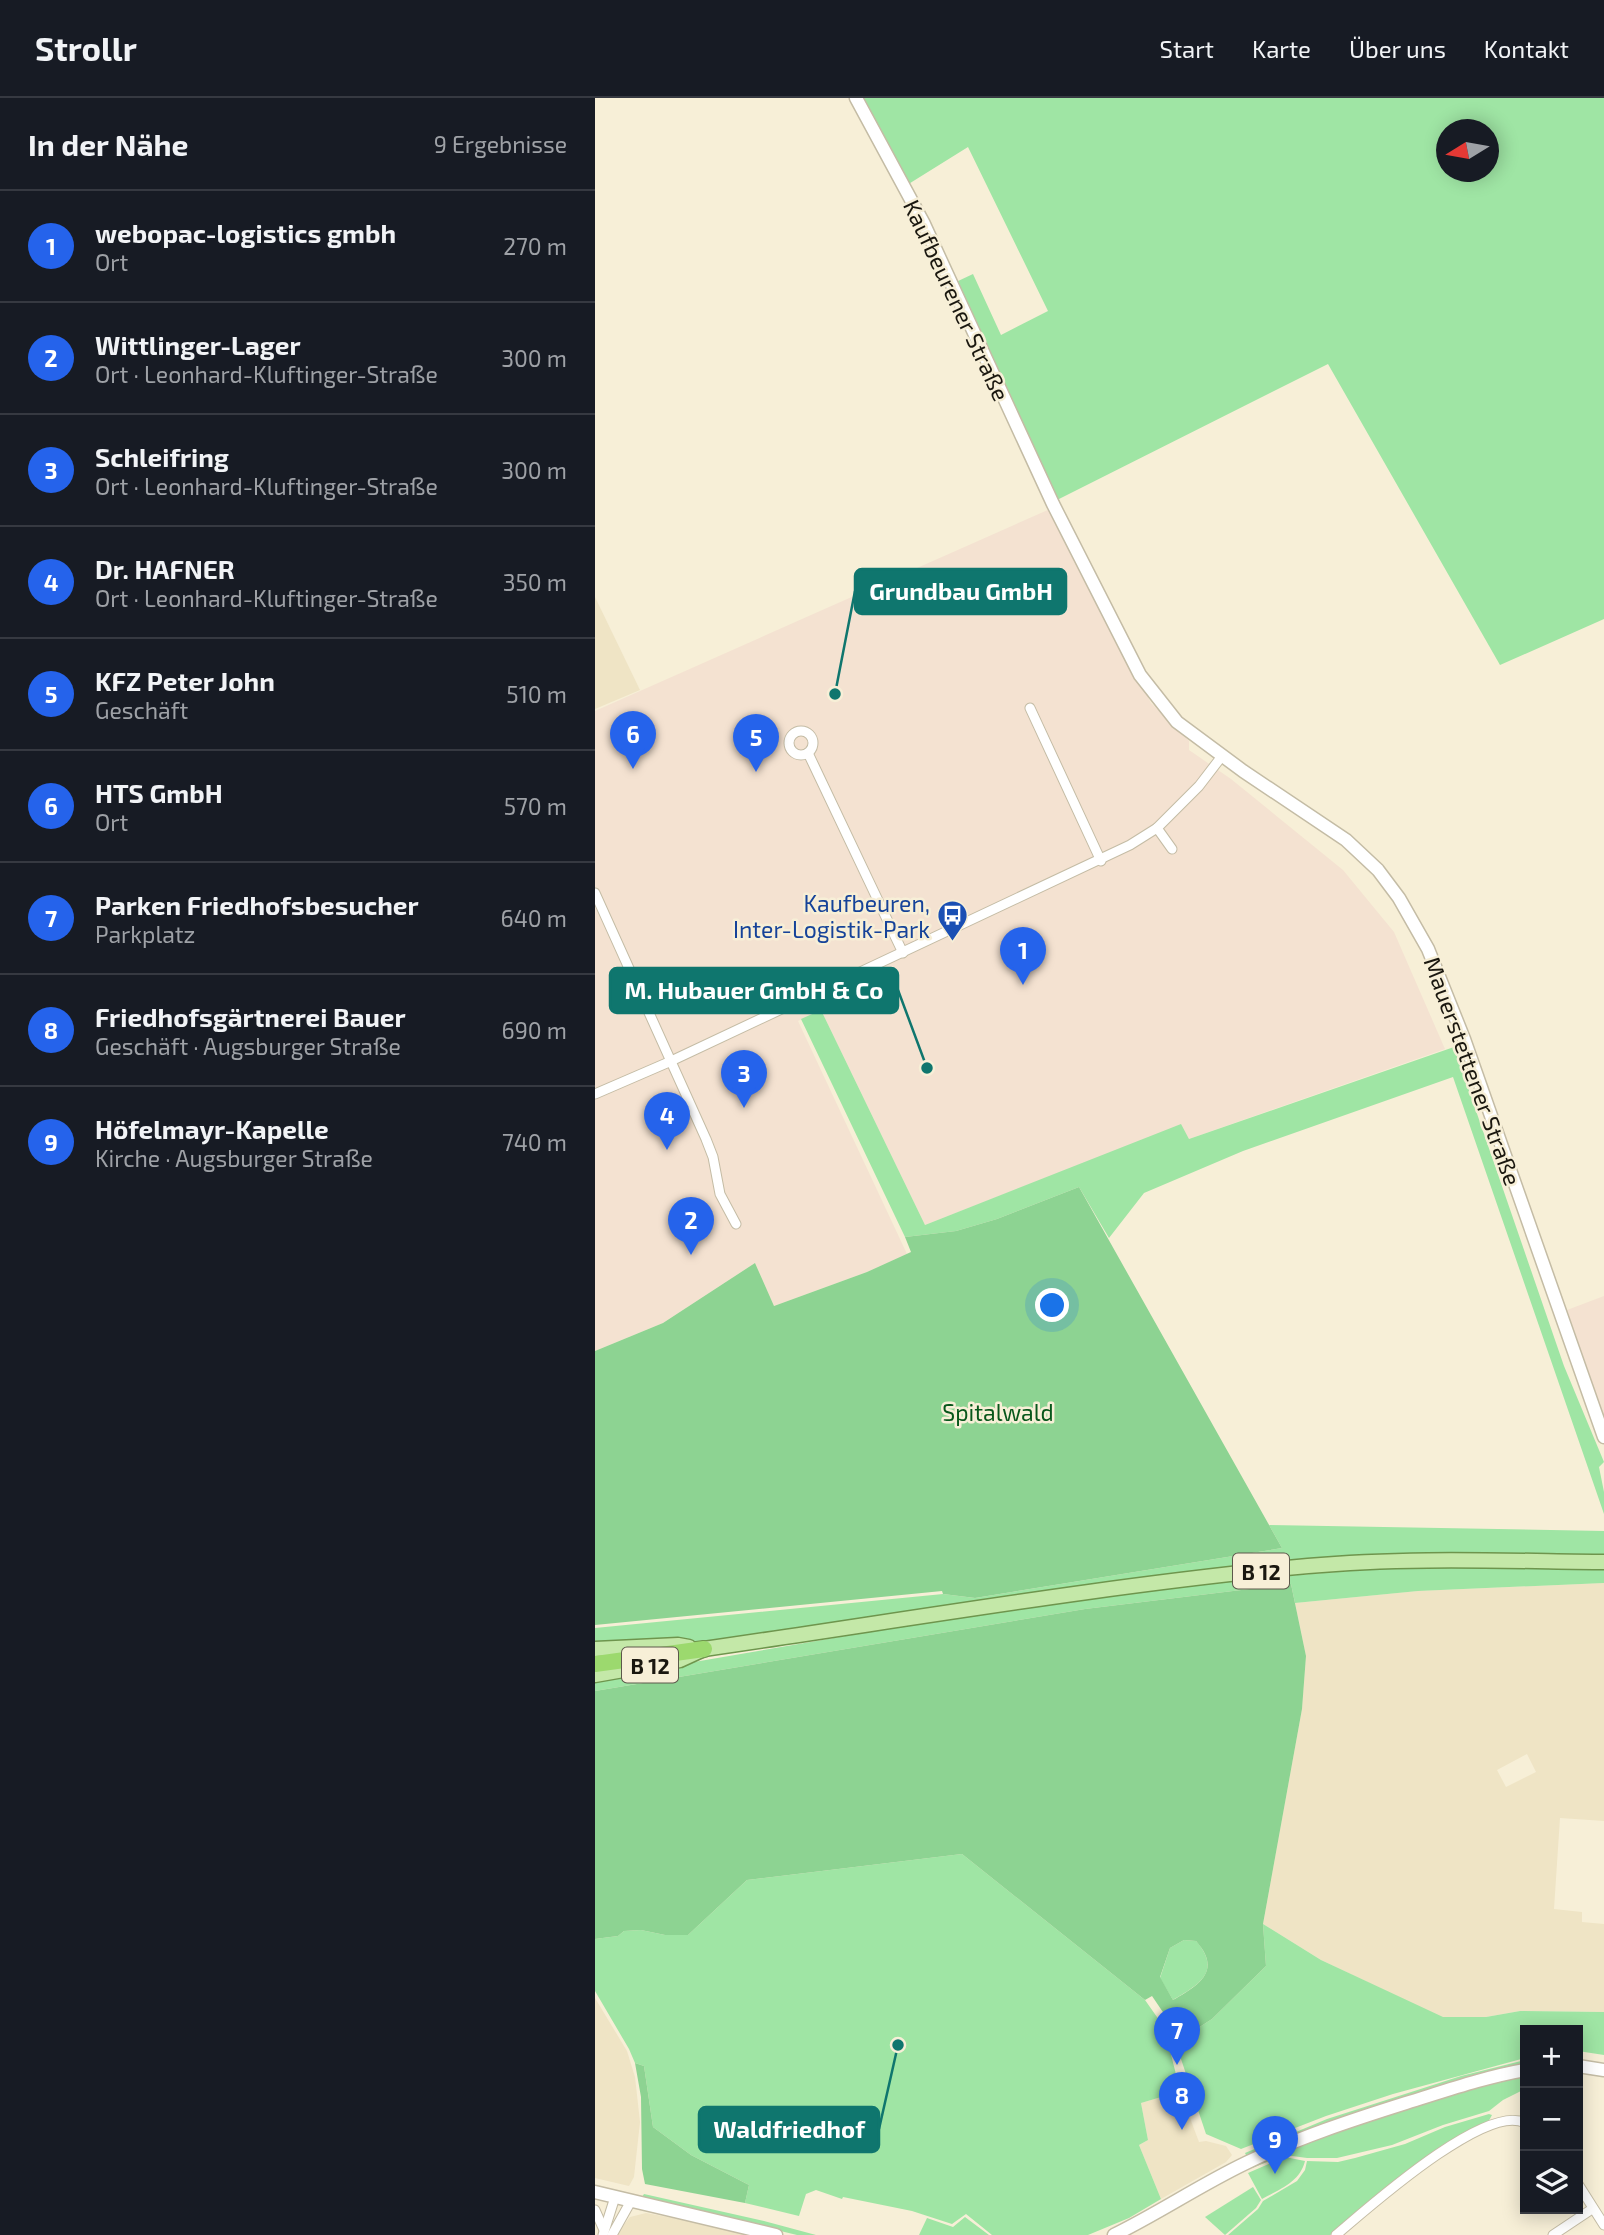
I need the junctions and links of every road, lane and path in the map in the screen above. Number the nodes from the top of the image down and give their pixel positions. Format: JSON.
{"nodes":[{"id":1,"x":856,"y":98,"type":"edge"},
{"id":2,"x":1053,"y":504,"type":"joint"},
{"id":3,"x":1030,"y":708,"type":"dead end"},
{"id":4,"x":808,"y":753,"type":"dead end"},
{"id":5,"x":1222,"y":756,"type":"junction"},
{"id":6,"x":1157,"y":828,"type":"junction"},
{"id":7,"x":1172,"y":849,"type":"dead end"},
{"id":8,"x":1101,"y":861,"type":"junction"},
{"id":9,"x":595,"y":893,"type":"edge"},
{"id":10,"x":903,"y":953,"type":"junction"},
{"id":11,"x":669,"y":1062,"type":"junction"},
{"id":12,"x":595,"y":1094,"type":"edge"},
{"id":13,"x":736,"y":1224,"type":"dead end"},
{"id":14,"x":1604,"y":1437,"type":"edge"},
{"id":15,"x":1604,"y":1562,"type":"edge"},
{"id":16,"x":595,"y":1649,"type":"edge"},
{"id":17,"x":704,"y":1650,"type":"junction"},
{"id":18,"x":595,"y":1664,"type":"edge"},
{"id":19,"x":595,"y":1675,"type":"edge"},
{"id":20,"x":1583,"y":2067,"type":"edge"},
{"id":21,"x":1604,"y":2070,"type":"edge"},
{"id":22,"x":1520,"y":2071,"type":"edge"},
{"id":23,"x":1520,"y":2120,"type":"edge"},
{"id":24,"x":595,"y":2192,"type":"edge"},
{"id":25,"x":1583,"y":2192,"type":"edge"},
{"id":26,"x":615,"y":2197,"type":"junction"},
{"id":27,"x":631,"y":2201,"type":"junction"},
{"id":28,"x":1593,"y":2209,"type":"junction"},
{"id":29,"x":595,"y":2210,"type":"edge"},
{"id":30,"x":1604,"y":2225,"type":"edge"},
{"id":31,"x":606,"y":2233,"type":"edge"},
{"id":32,"x":776,"y":2235,"type":"edge"},
{"id":33,"x":1114,"y":2235,"type":"edge"},
{"id":34,"x":1336,"y":2235,"type":"edge"},
{"id":35,"x":1553,"y":2235,"type":"edge"}],
"edges":[{"from":1,"to":2,"type":"main road","name":"Kaufbeurener Straße"},
{"from":2,"to":5,"type":"main road","name":"Mauerstettener Straße"},
{"from":3,"to":8,"type":"street"},
{"from":4,"to":10,"type":"street"},
{"from":5,"to":6,"type":"street"},
{"from":5,"to":14,"type":"main road","name":"Mauerstettener Straße"},
{"from":6,"to":7,"type":"street"},
{"from":6,"to":8,"type":"street"},
{"from":8,"to":10,"type":"street"},
{"from":9,"to":11,"type":"street"},
{"from":10,"to":11,"type":"street"},
{"from":11,"to":12,"type":"street"},
{"from":11,"to":13,"type":"street"},
{"from":15,"to":17,"type":"main road","number":"B 12"},
{"from":16,"to":17,"type":"main road"},
{"from":17,"to":18,"type":"highway","number":"B 12"},
{"from":17,"to":19,"type":"main road","number":"B 12"},
{"from":20,"to":21,"type":"main road"},
{"from":22,"to":33,"type":"main road"},
{"from":23,"to":34,"type":"street"},
{"from":24,"to":26,"type":"main road"},
{"from":25,"to":28,"type":"street"},
{"from":26,"to":27,"type":"main road"},
{"from":26,"to":31,"type":"street"},
{"from":27,"to":31,"type":"street"},
{"from":27,"to":32,"type":"main road"},
{"from":28,"to":30,"type":"street"},
{"from":28,"to":35,"type":"street"},
{"from":29,"to":31,"type":"street"}]}
